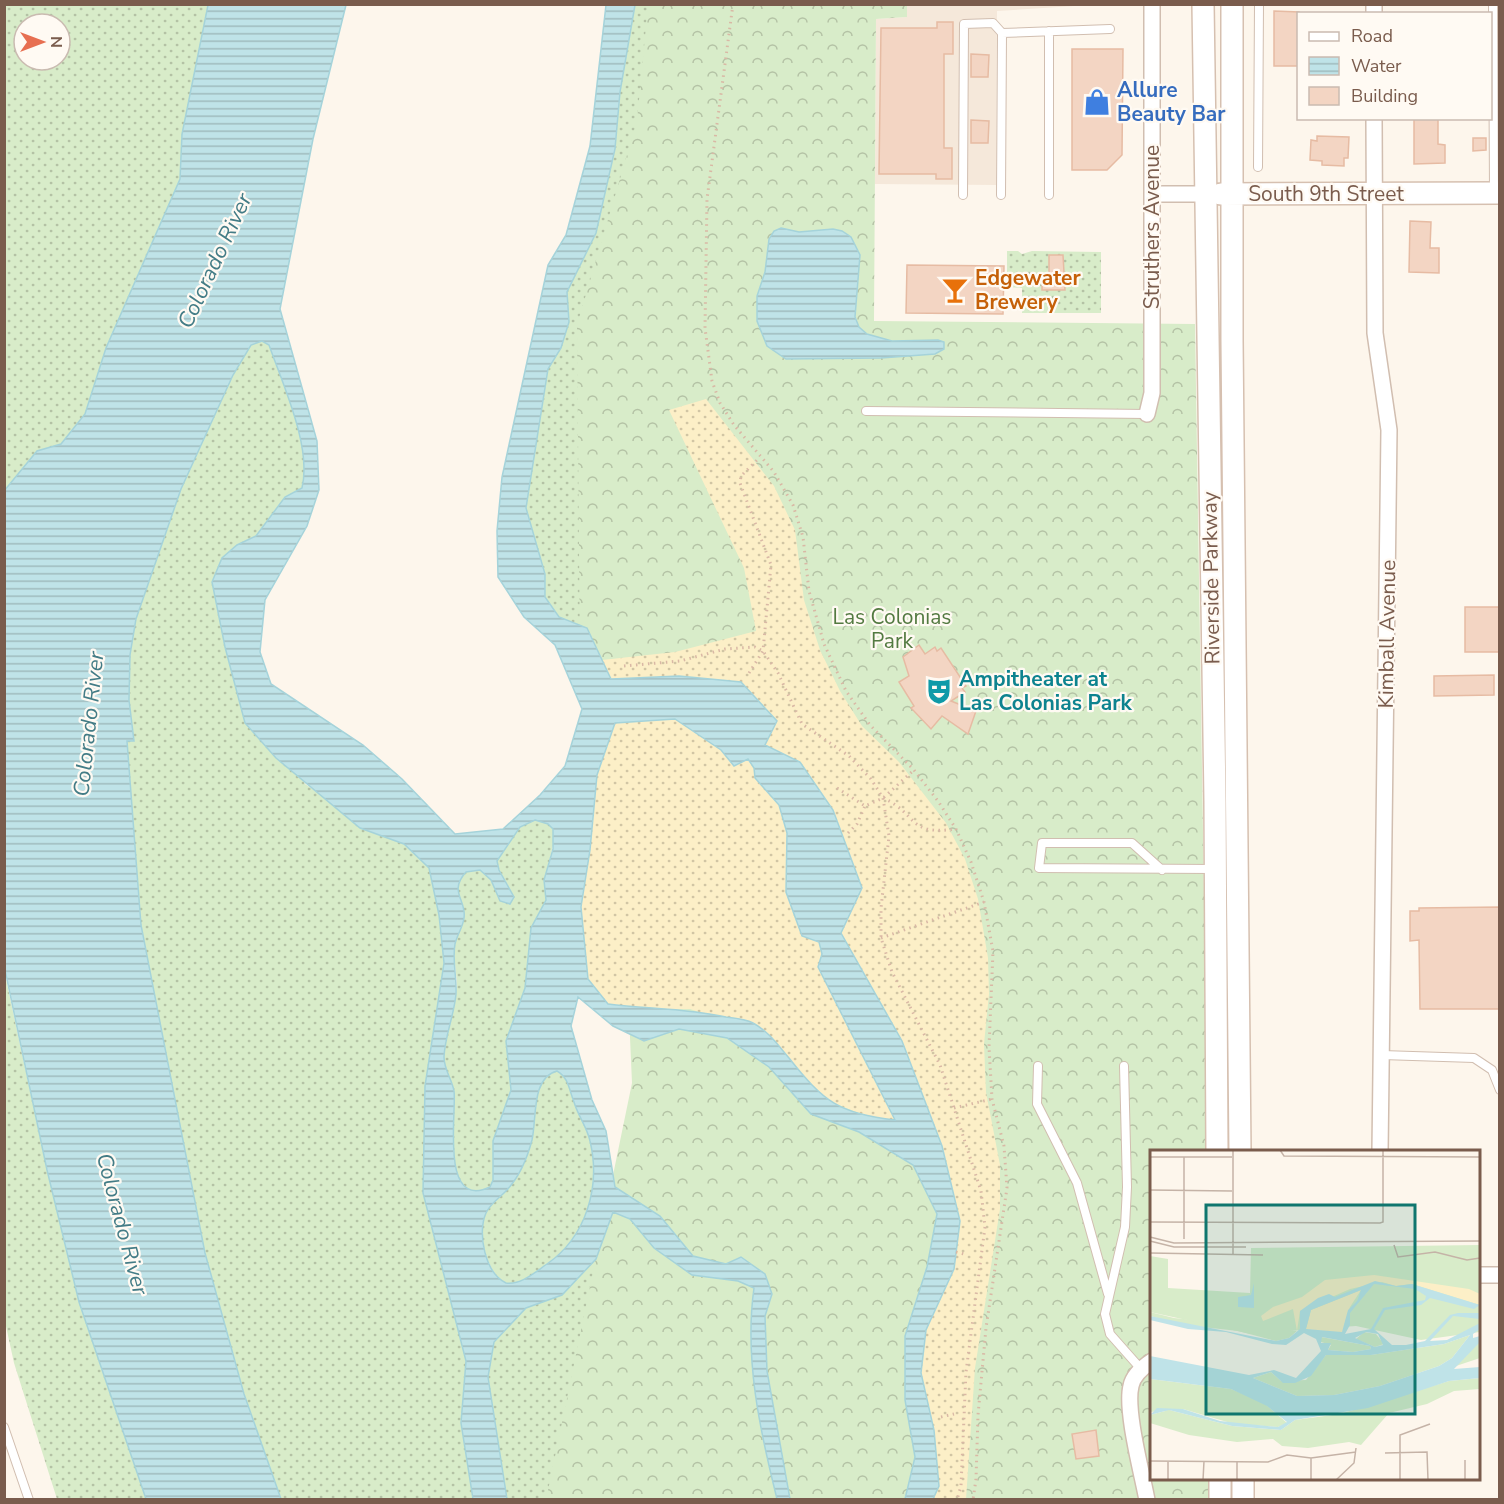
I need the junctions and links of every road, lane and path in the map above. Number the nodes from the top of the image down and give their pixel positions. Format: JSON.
{"nodes":[{"id":1,"x":733,"y":4,"type":"edge"},
{"id":2,"x":1152,"y":4,"type":"edge"},
{"id":3,"x":1203,"y":4,"type":"edge"},
{"id":4,"x":1232,"y":4,"type":"edge"},
{"id":5,"x":1259,"y":4,"type":"edge"},
{"id":6,"x":1493,"y":4,"type":"edge"},
{"id":7,"x":1110,"y":29,"type":"dead end"},
{"id":8,"x":1049,"y":31,"type":"junction"},
{"id":9,"x":1002,"y":33,"type":"junction"},
{"id":10,"x":1494,"y":44,"type":"edge"},
{"id":11,"x":1374,"y":120,"type":"edge"},
{"id":12,"x":1258,"y":167,"type":"dead end"},
{"id":13,"x":1497,"y":193,"type":"edge"},
{"id":14,"x":1152,"y":194,"type":"junction"},
{"id":15,"x":1206,"y":194,"type":"junction"},
{"id":16,"x":1234,"y":194,"type":"junction"},
{"id":17,"x":1375,"y":194,"type":"junction"},
{"id":18,"x":963,"y":195,"type":"dead end"},
{"id":19,"x":1001,"y":195,"type":"dead end"},
{"id":20,"x":1049,"y":195,"type":"dead end"},
{"id":21,"x":866,"y":411,"type":"dead end"},
{"id":22,"x":1147,"y":414,"type":"joint"},
{"id":23,"x":760,"y":458,"type":"junction"},
{"id":24,"x":762,"y":651,"type":"junction"},
{"id":25,"x":624,"y":666,"type":"dead end"},
{"id":26,"x":748,"y":673,"type":"dead end"},
{"id":27,"x":914,"y":770,"type":"junction"},
{"id":28,"x":837,"y":788,"type":"dead end"},
{"id":29,"x":883,"y":798,"type":"junction"},
{"id":30,"x":865,"y":806,"type":"junction"},
{"id":31,"x":956,"y":829,"type":"junction"},
{"id":32,"x":848,"y":833,"type":"dead end"},
{"id":33,"x":1216,"y":869,"type":"junction"},
{"id":34,"x":1162,"y":870,"type":"junction"},
{"id":35,"x":984,"y":902,"type":"junction"},
{"id":36,"x":882,"y":938,"type":"junction"},
{"id":37,"x":1382,"y":1055,"type":"junction"},
{"id":38,"x":1038,"y":1066,"type":"dead end"},
{"id":39,"x":1124,"y":1066,"type":"dead end"},
{"id":40,"x":1500,"y":1090,"type":"edge"},
{"id":41,"x":992,"y":1099,"type":"junction"},
{"id":42,"x":954,"y":1108,"type":"junction"},
{"id":43,"x":1217,"y":1150,"type":"edge"},
{"id":44,"x":1240,"y":1150,"type":"edge"},
{"id":45,"x":1380,"y":1150,"type":"edge"},
{"id":46,"x":956,"y":1252,"type":"dead end"},
{"id":47,"x":964,"y":1254,"type":"dead end"},
{"id":48,"x":1480,"y":1275,"type":"edge"},
{"id":49,"x":1500,"y":1275,"type":"edge"},
{"id":50,"x":1108,"y":1295,"type":"junction"},
{"id":51,"x":1146,"y":1365,"type":"edge"},
{"id":52,"x":954,"y":1414,"type":"dead end"},
{"id":53,"x":941,"y":1417,"type":"dead end"},
{"id":54,"x":4,"y":1427,"type":"edge"},
{"id":55,"x":1220,"y":1480,"type":"edge"},
{"id":56,"x":1243,"y":1480,"type":"edge"},
{"id":57,"x":29,"y":1500,"type":"edge"},
{"id":58,"x":957,"y":1500,"type":"edge"},
{"id":59,"x":973,"y":1500,"type":"edge"},
{"id":60,"x":1147,"y":1500,"type":"edge"},
{"id":61,"x":1220,"y":1500,"type":"edge"},
{"id":62,"x":1243,"y":1500,"type":"edge"}],
"edges":[{"from":1,"to":23,"type":"path"},
{"from":2,"to":14,"type":"street","name":"Struthers Avenue"},
{"from":3,"to":15,"type":"main road","name":"Riverside Parkway"},
{"from":4,"to":16,"type":"main road","name":"Riverside Parkway"},
{"from":5,"to":12,"type":"lane"},
{"from":6,"to":10,"type":"lane"},
{"from":7,"to":8,"type":"lane"},
{"from":8,"to":9,"type":"lane"},
{"from":8,"to":20,"type":"lane"},
{"from":9,"to":18,"type":"lane"},
{"from":9,"to":19,"type":"lane"},
{"from":10,"to":13,"type":"lane"},
{"from":11,"to":17,"type":"street","name":"Kimball Avenue"},
{"from":13,"to":17,"type":"main road","name":"South 9th Street"},
{"from":14,"to":15,"type":"street","name":"South 9th Street"},
{"from":14,"to":22,"type":"street","name":"Struthers Avenue"},
{"from":15,"to":16,"type":"main road","name":"South 9th Street"},
{"from":15,"to":33,"type":"main road","name":"Riverside Parkway"},
{"from":16,"to":17,"type":"main road","name":"South 9th Street"},
{"from":16,"to":44,"type":"main road","name":"Riverside Parkway"},
{"from":17,"to":37,"type":"street","name":"Kimball Avenue"},
{"from":21,"to":22,"type":"lane"},
{"from":23,"to":24,"type":"path"},
{"from":23,"to":27,"type":"path"},
{"from":24,"to":25,"type":"path"},
{"from":24,"to":26,"type":"path"},
{"from":24,"to":29,"type":"path"},
{"from":27,"to":29,"type":"path"},
{"from":27,"to":31,"type":"path"},
{"from":28,"to":30,"type":"path"},
{"from":29,"to":30,"type":"path"},
{"from":29,"to":31,"type":"path"},
{"from":29,"to":36,"type":"path"},
{"from":30,"to":32,"type":"path"},
{"from":31,"to":35,"type":"path"},
{"from":33,"to":34,"type":"lane"},
{"from":33,"to":43,"type":"main road","name":"Riverside Parkway"},
{"from":34,"to":34,"type":"lane"},
{"from":35,"to":36,"type":"path"},
{"from":35,"to":41,"type":"path"},
{"from":36,"to":42,"type":"path"},
{"from":37,"to":40,"type":"lane"},
{"from":37,"to":45,"type":"street","name":"Kimball Avenue"},
{"from":38,"to":50,"type":"lane"},
{"from":39,"to":50,"type":"lane"},
{"from":41,"to":42,"type":"path"},
{"from":41,"to":59,"type":"path"},
{"from":42,"to":58,"type":"path"},
{"from":46,"to":47,"type":"path"},
{"from":48,"to":49,"type":"street"},
{"from":50,"to":51,"type":"lane"},
{"from":51,"to":60,"type":"street"},
{"from":52,"to":53,"type":"path"},
{"from":54,"to":57,"type":"lane"},
{"from":55,"to":61,"type":"main road"},
{"from":56,"to":62,"type":"main road"}]}
